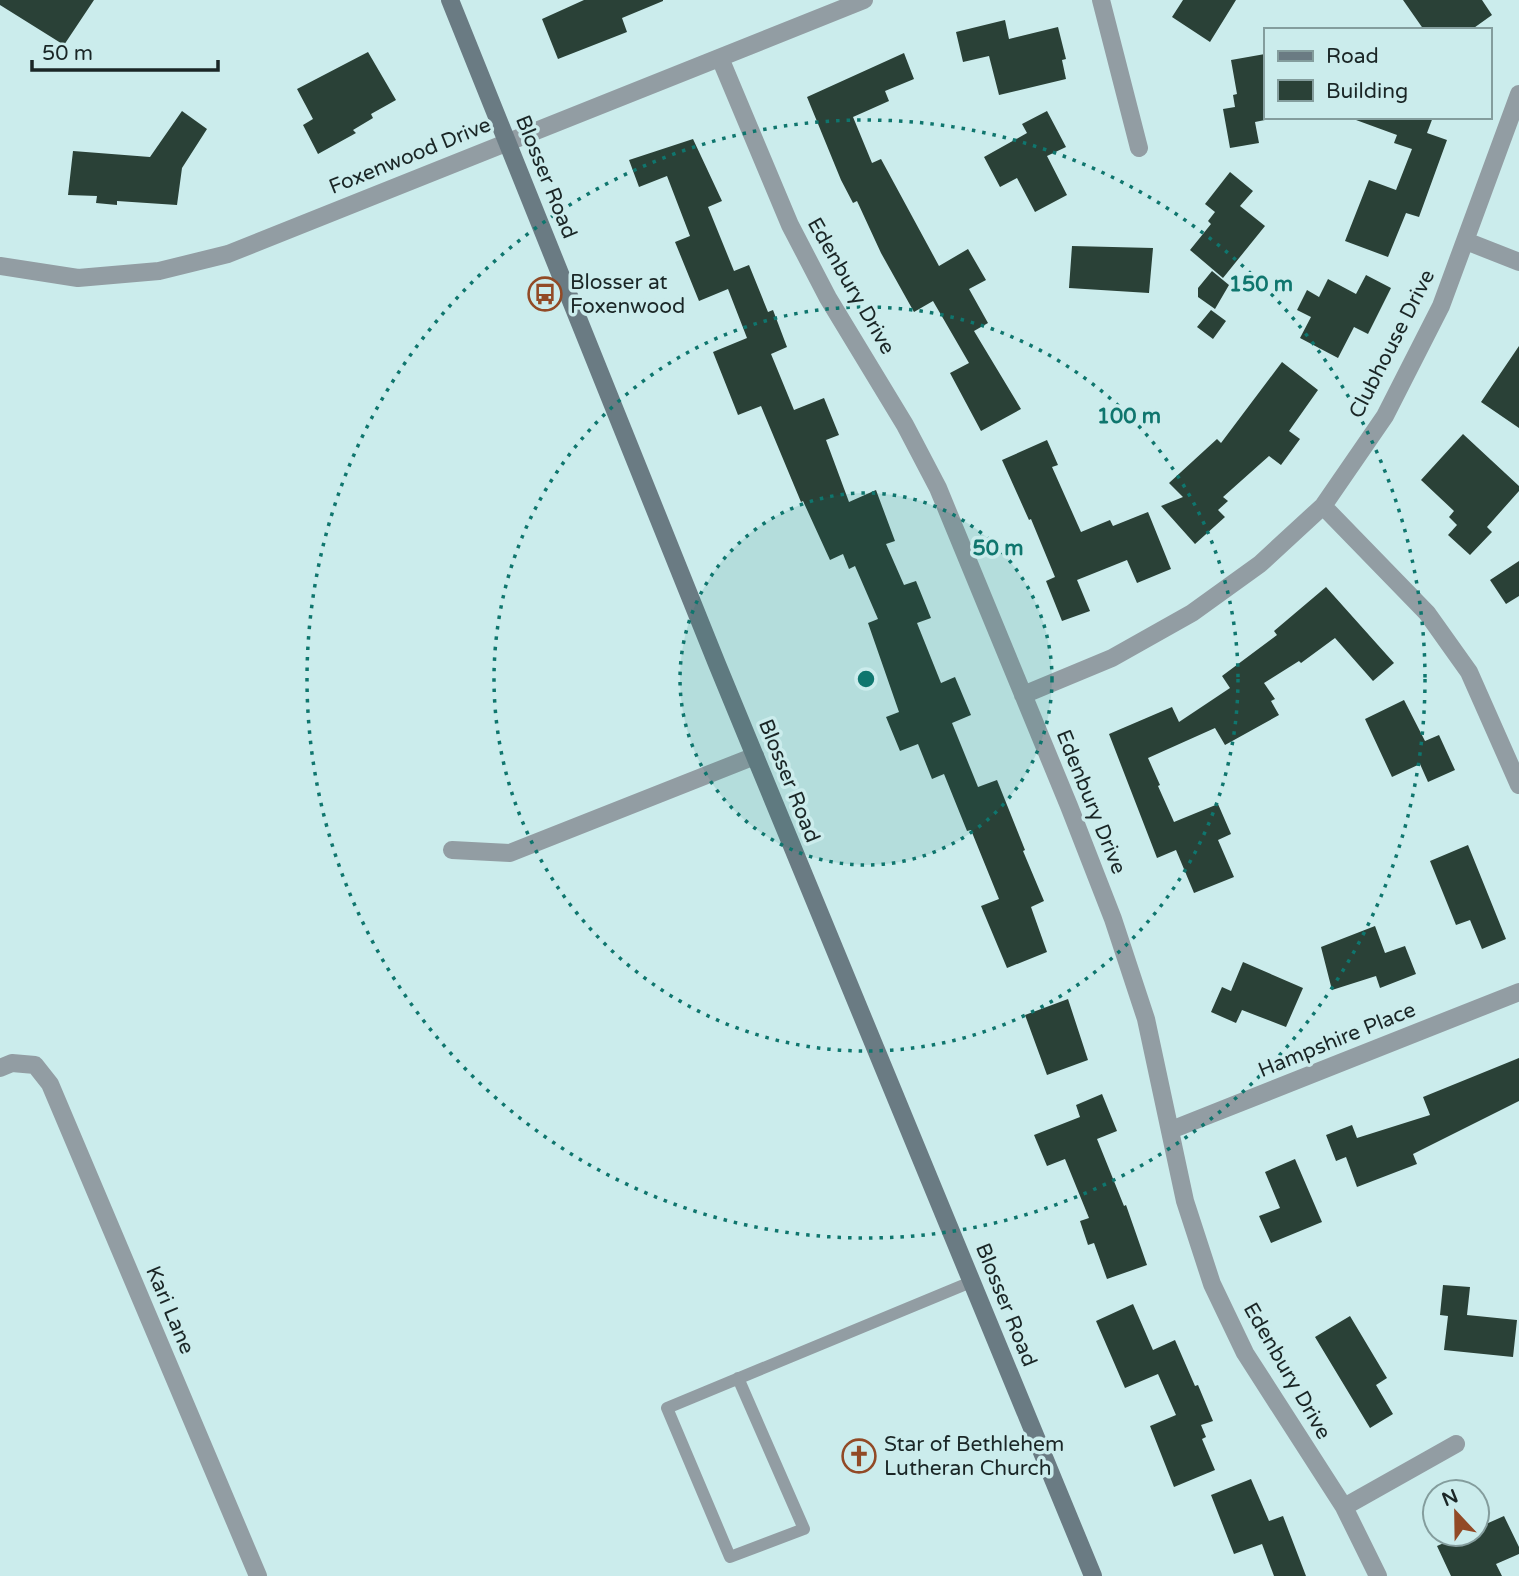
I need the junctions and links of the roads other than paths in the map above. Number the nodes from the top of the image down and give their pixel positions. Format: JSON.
{"nodes":[{"id":1,"x":450,"y":0,"type":"edge"},
{"id":2,"x":864,"y":0,"type":"edge"},
{"id":3,"x":1101,"y":0,"type":"edge"},
{"id":4,"x":720,"y":58,"type":"junction"},
{"id":5,"x":1519,"y":94,"type":"edge"},
{"id":6,"x":507,"y":142,"type":"junction"},
{"id":7,"x":1139,"y":148,"type":"dead end"},
{"id":8,"x":1466,"y":241,"type":"junction"},
{"id":9,"x":1519,"y":262,"type":"edge"},
{"id":10,"x":0,"y":266,"type":"edge"},
{"id":11,"x":1323,"y":506,"type":"junction"},
{"id":12,"x":1023,"y":695,"type":"junction"},
{"id":13,"x":755,"y":756,"type":"junction"},
{"id":14,"x":1519,"y":785,"type":"edge"},
{"id":15,"x":452,"y":850,"type":"dead end"},
{"id":16,"x":1519,"y":992,"type":"edge"},
{"id":17,"x":0,"y":1068,"type":"edge"},
{"id":18,"x":1171,"y":1130,"type":"junction"},
{"id":19,"x":971,"y":1282,"type":"junction"},
{"id":20,"x":738,"y":1378,"type":"junction"},
{"id":21,"x":1456,"y":1444,"type":"dead end"},
{"id":22,"x":1343,"y":1507,"type":"junction"},
{"id":23,"x":258,"y":1576,"type":"edge"},
{"id":24,"x":1092,"y":1576,"type":"edge"},
{"id":25,"x":1378,"y":1576,"type":"edge"}],
"edges":[{"from":1,"to":6,"type":"street","name":"Blosser Road"},
{"from":2,"to":4,"type":"street","name":"Foxenwood Drive"},
{"from":3,"to":7,"type":"street"},
{"from":4,"to":6,"type":"street","name":"Foxenwood Drive"},
{"from":4,"to":12,"type":"street","name":"Edenbury Drive"},
{"from":5,"to":8,"type":"street","name":"Clubhouse Drive"},
{"from":6,"to":10,"type":"street","name":"Foxenwood Drive"},
{"from":6,"to":13,"type":"street","name":"Blosser Road"},
{"from":8,"to":9,"type":"street"},
{"from":8,"to":11,"type":"street","name":"Clubhouse Drive"},
{"from":11,"to":12,"type":"street","name":"Clubhouse Drive"},
{"from":11,"to":14,"type":"street"},
{"from":12,"to":18,"type":"street","name":"Edenbury Drive"},
{"from":13,"to":15,"type":"street"},
{"from":13,"to":19,"type":"street","name":"Blosser Road"},
{"from":16,"to":18,"type":"street","name":"Hampshire Place"},
{"from":17,"to":23,"type":"street","name":"Kari Lane"},
{"from":18,"to":22,"type":"street","name":"Edenbury Drive"},
{"from":19,"to":20,"type":"lane"},
{"from":19,"to":24,"type":"street","name":"Blosser Road"},
{"from":20,"to":20,"type":"lane"},
{"from":21,"to":22,"type":"street"},
{"from":22,"to":25,"type":"street","name":"Edenbury Drive"}]}
